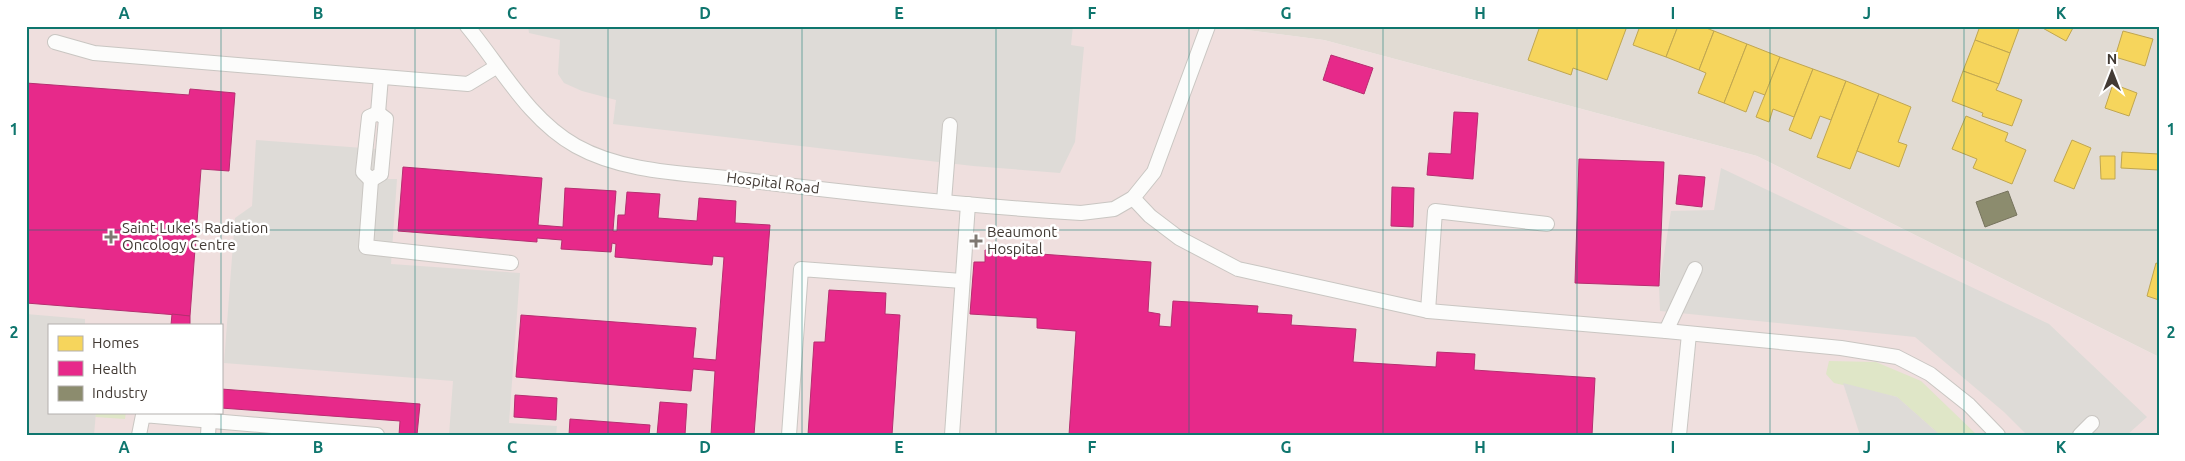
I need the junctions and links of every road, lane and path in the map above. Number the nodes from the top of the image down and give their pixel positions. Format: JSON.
{"nodes":[{"id":1,"x":467,"y":26,"type":"edge"},
{"id":2,"x":1208,"y":26,"type":"edge"},
{"id":3,"x":55,"y":42,"type":"dead end"},
{"id":4,"x":496,"y":67,"type":"junction"},
{"id":5,"x":382,"y":77,"type":"junction"},
{"id":6,"x":950,"y":125,"type":"dead end"},
{"id":7,"x":1133,"y":198,"type":"junction"},
{"id":8,"x":944,"y":201,"type":"junction"},
{"id":9,"x":968,"y":204,"type":"junction"},
{"id":10,"x":1547,"y":224,"type":"dead end"},
{"id":11,"x":511,"y":263,"type":"dead end"},
{"id":12,"x":1695,"y":269,"type":"dead end"},
{"id":13,"x":962,"y":281,"type":"junction"},
{"id":14,"x":1428,"y":311,"type":"junction"},
{"id":15,"x":1666,"y":331,"type":"junction"},
{"id":16,"x":1689,"y":334,"type":"junction"},
{"id":17,"x":209,"y":419,"type":"junction"},
{"id":18,"x":2092,"y":423,"type":"dead end"},
{"id":19,"x":139,"y":435,"type":"edge"},
{"id":20,"x":208,"y":435,"type":"edge"},
{"id":21,"x":377,"y":435,"type":"edge"},
{"id":22,"x":789,"y":435,"type":"edge"},
{"id":23,"x":952,"y":435,"type":"edge"},
{"id":24,"x":1679,"y":435,"type":"edge"},
{"id":25,"x":1998,"y":435,"type":"edge"},
{"id":26,"x":2080,"y":435,"type":"edge"}],
"edges":[{"from":1,"to":4,"type":"lane","name":"Hospital Road"},
{"from":2,"to":7,"type":"lane"},
{"from":3,"to":5,"type":"lane"},
{"from":4,"to":5,"type":"lane"},
{"from":4,"to":8,"type":"lane","name":"Hospital Road"},
{"from":5,"to":11,"type":"lane"},
{"from":6,"to":8,"type":"lane"},
{"from":7,"to":9,"type":"lane","name":"Hospital Road"},
{"from":7,"to":14,"type":"lane"},
{"from":8,"to":9,"type":"lane","name":"Hospital Road"},
{"from":9,"to":13,"type":"lane"},
{"from":10,"to":14,"type":"lane"},
{"from":12,"to":15,"type":"lane"},
{"from":13,"to":22,"type":"lane"},
{"from":13,"to":23,"type":"lane"},
{"from":14,"to":15,"type":"lane"},
{"from":15,"to":16,"type":"lane"},
{"from":16,"to":24,"type":"lane"},
{"from":16,"to":25,"type":"lane"},
{"from":17,"to":19,"type":"lane"},
{"from":17,"to":20,"type":"lane"},
{"from":17,"to":21,"type":"lane"},
{"from":18,"to":26,"type":"lane"}]}
